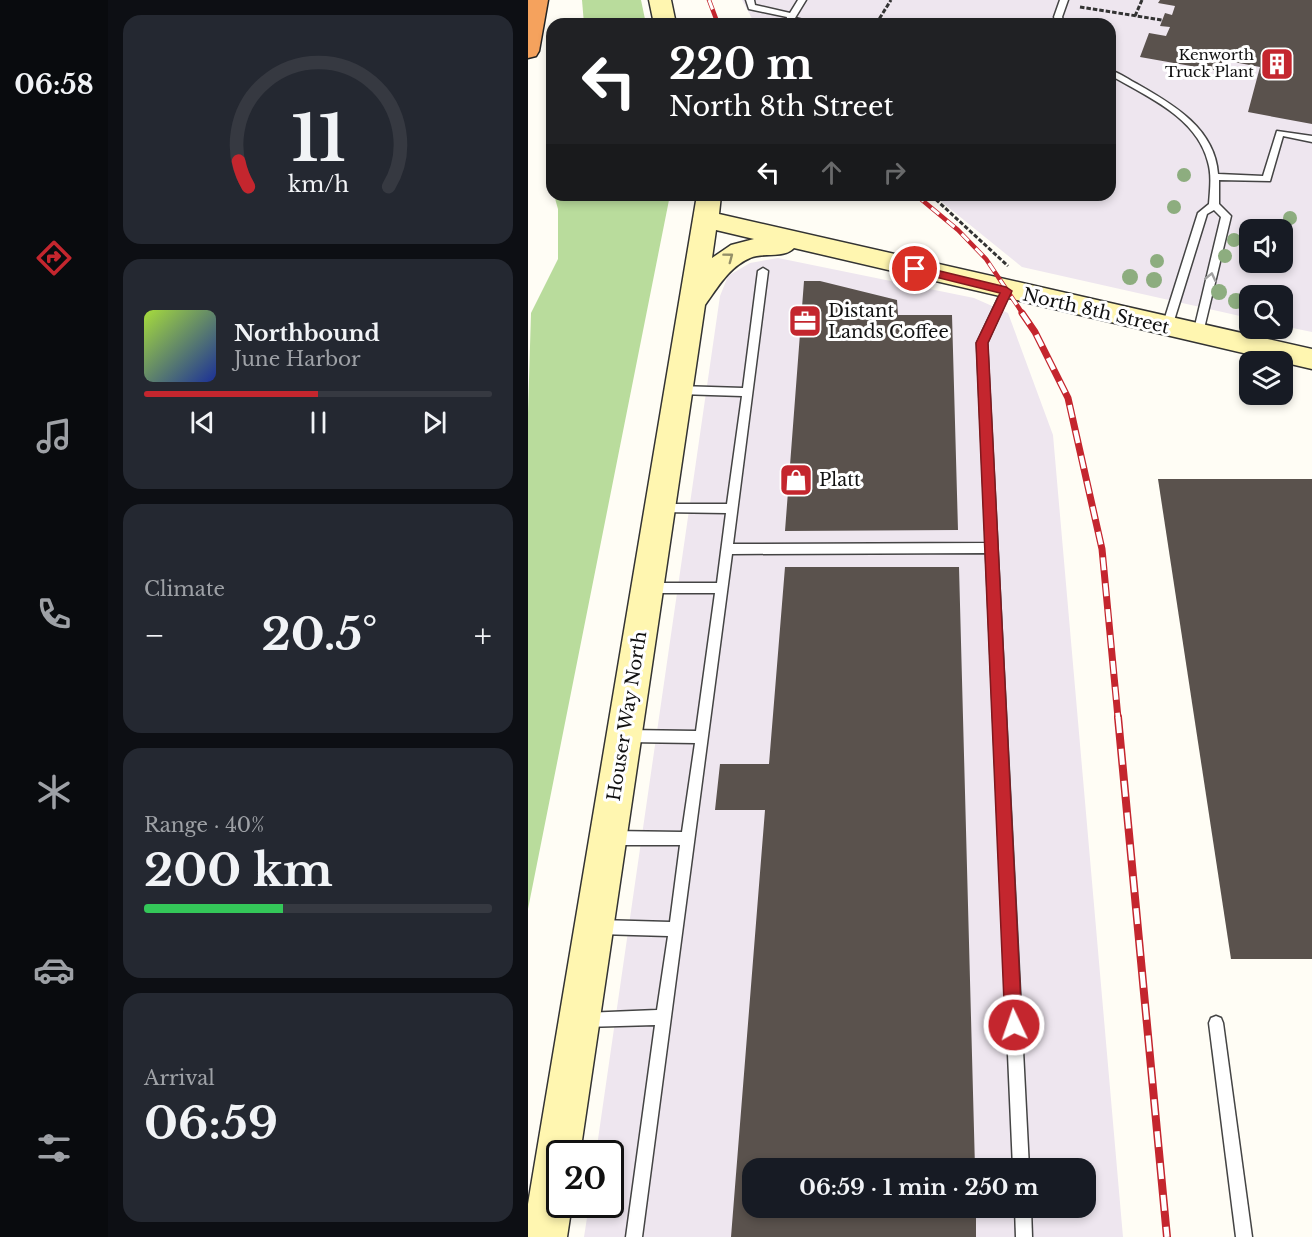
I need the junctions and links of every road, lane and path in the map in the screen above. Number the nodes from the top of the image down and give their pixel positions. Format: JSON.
{"nodes":[{"id":1,"x":537,"y":0,"type":"edge"},
{"id":2,"x":660,"y":0,"type":"edge"},
{"id":3,"x":750,"y":0,"type":"edge"},
{"id":4,"x":802,"y":0,"type":"edge"},
{"id":5,"x":891,"y":0,"type":"edge"},
{"id":6,"x":1142,"y":0,"type":"edge"},
{"id":7,"x":1063,"y":2,"type":"edge"},
{"id":8,"x":1135,"y":16,"type":"junction"},
{"id":9,"x":664,"y":18,"type":"edge"},
{"id":10,"x":784,"y":18,"type":"edge"},
{"id":11,"x":791,"y":18,"type":"edge"},
{"id":12,"x":880,"y":18,"type":"edge"},
{"id":13,"x":1058,"y":18,"type":"edge"},
{"id":14,"x":1162,"y":20,"type":"dead end"},
{"id":15,"x":528,"y":51,"type":"edge"},
{"id":16,"x":1116,"y":76,"type":"edge"},
{"id":17,"x":1312,"y":139,"type":"edge"},
{"id":18,"x":1214,"y":177,"type":"junction"},
{"id":19,"x":937,"y":201,"type":"edge"},
{"id":20,"x":1214,"y":205,"type":"junction"},
{"id":21,"x":707,"y":207,"type":"edge"},
{"id":22,"x":823,"y":247,"type":"junction"},
{"id":23,"x":763,"y":271,"type":"dead end"},
{"id":24,"x":1010,"y":280,"type":"junction"},
{"id":25,"x":693,"y":302,"type":"junction"},
{"id":26,"x":1167,"y":327,"type":"junction"},
{"id":27,"x":1198,"y":334,"type":"junction"},
{"id":28,"x":1312,"y":359,"type":"edge"},
{"id":29,"x":679,"y":390,"type":"junction"},
{"id":30,"x":747,"y":392,"type":"junction"},
{"id":31,"x":660,"y":508,"type":"junction"},
{"id":32,"x":732,"y":509,"type":"junction"},
{"id":33,"x":991,"y":548,"type":"junction"},
{"id":34,"x":727,"y":549,"type":"junction"},
{"id":35,"x":648,"y":588,"type":"junction"},
{"id":36,"x":722,"y":588,"type":"junction"},
{"id":37,"x":624,"y":736,"type":"junction"},
{"id":38,"x":701,"y":737,"type":"junction"},
{"id":39,"x":608,"y":838,"type":"junction"},
{"id":40,"x":688,"y":839,"type":"junction"},
{"id":41,"x":594,"y":927,"type":"junction"},
{"id":42,"x":676,"y":929,"type":"junction"},
{"id":43,"x":664,"y":1017,"type":"junction"},
{"id":44,"x":579,"y":1021,"type":"junction"},
{"id":45,"x":1216,"y":1023,"type":"dead end"},
{"id":46,"x":1021,"y":1158,"type":"edge"},
{"id":47,"x":1023,"y":1218,"type":"edge"},
{"id":48,"x":545,"y":1237,"type":"edge"},
{"id":49,"x":634,"y":1237,"type":"edge"},
{"id":50,"x":1024,"y":1237,"type":"edge"},
{"id":51,"x":1244,"y":1237,"type":"edge"}],
"edges":[{"from":1,"to":15,"type":"highway"},
{"from":2,"to":9,"type":"street"},
{"from":3,"to":10,"type":"lane"},
{"from":4,"to":11,"type":"lane"},
{"from":5,"to":12,"type":"path"},
{"from":6,"to":8,"type":"path"},
{"from":7,"to":8,"type":"path"},
{"from":7,"to":13,"type":"lane"},
{"from":8,"to":14,"type":"path"},
{"from":16,"to":18,"type":"lane"},
{"from":17,"to":18,"type":"lane"},
{"from":18,"to":20,"type":"lane"},
{"from":19,"to":24,"type":"path"},
{"from":20,"to":26,"type":"lane"},
{"from":27,"to":20,"type":"lane","one_way":true},
{"from":21,"to":22,"type":"street","name":"North 8th Street"},
{"from":21,"to":25,"type":"street","name":"Houser Way North"},
{"from":22,"to":24,"type":"street","name":"North 8th Street"},
{"from":25,"to":22,"type":"street","one_way":true},
{"from":23,"to":30,"type":"lane"},
{"from":24,"to":26,"type":"street","name":"North 8th Street"},
{"from":24,"to":33,"type":"lane"},
{"from":25,"to":29,"type":"street","name":"Houser Way North"},
{"from":26,"to":27,"type":"street","name":"North 8th Street"},
{"from":27,"to":28,"type":"street","name":"North 8th Street"},
{"from":29,"to":30,"type":"lane"},
{"from":29,"to":31,"type":"street","name":"Houser Way North"},
{"from":30,"to":32,"type":"lane"},
{"from":31,"to":32,"type":"lane"},
{"from":31,"to":35,"type":"street","name":"Houser Way North"},
{"from":32,"to":34,"type":"lane"},
{"from":33,"to":34,"type":"lane"},
{"from":33,"to":46,"type":"lane"},
{"from":34,"to":36,"type":"lane"},
{"from":35,"to":36,"type":"lane"},
{"from":35,"to":37,"type":"street","name":"Houser Way North"},
{"from":36,"to":38,"type":"lane"},
{"from":37,"to":38,"type":"lane"},
{"from":37,"to":39,"type":"street","name":"Houser Way North"},
{"from":38,"to":40,"type":"lane"},
{"from":39,"to":40,"type":"lane"},
{"from":39,"to":41,"type":"street","name":"Houser Way North"},
{"from":40,"to":42,"type":"lane"},
{"from":41,"to":42,"type":"lane"},
{"from":41,"to":44,"type":"street","name":"Houser Way North"},
{"from":42,"to":43,"type":"lane"},
{"from":43,"to":44,"type":"lane"},
{"from":43,"to":49,"type":"lane"},
{"from":44,"to":48,"type":"street","name":"Houser Way North"},
{"from":45,"to":51,"type":"lane"},
{"from":47,"to":50,"type":"lane"}]}
